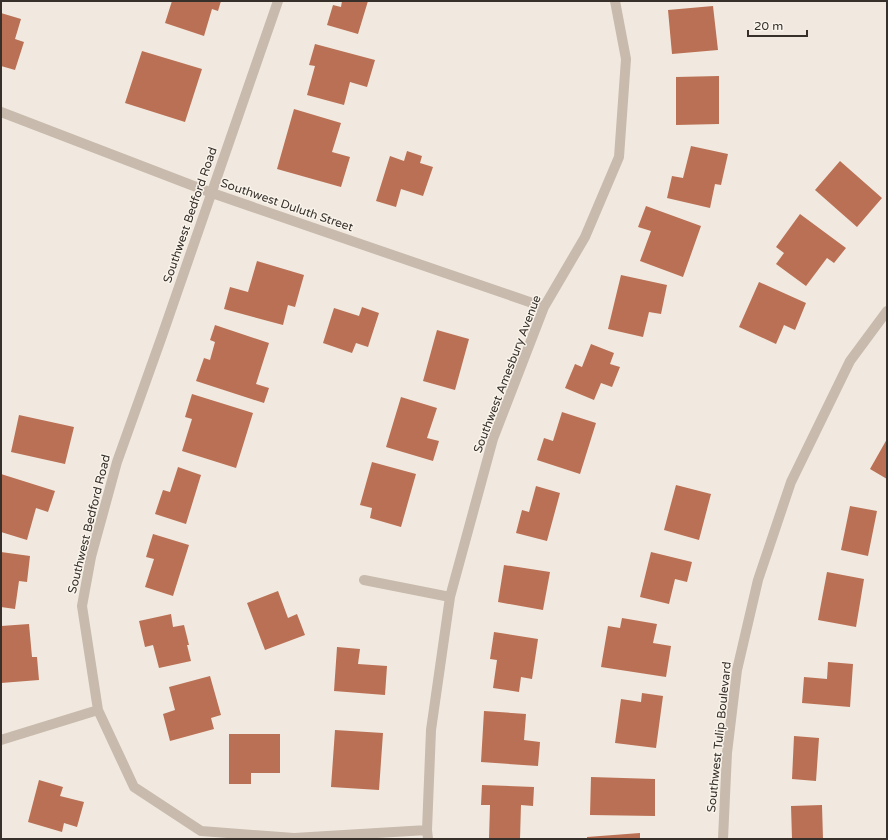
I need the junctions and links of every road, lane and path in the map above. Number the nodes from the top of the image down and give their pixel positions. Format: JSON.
{"nodes":[{"id":1,"x":278,"y":1,"type":"edge"},
{"id":2,"x":615,"y":1,"type":"edge"},
{"id":3,"x":1,"y":112,"type":"edge"},
{"id":4,"x":212,"y":193,"type":"junction"},
{"id":5,"x":544,"y":307,"type":"junction"},
{"id":6,"x":887,"y":311,"type":"edge"},
{"id":7,"x":364,"y":580,"type":"dead end"},
{"id":8,"x":450,"y":597,"type":"junction"},
{"id":9,"x":98,"y":710,"type":"junction"},
{"id":10,"x":1,"y":740,"type":"edge"},
{"id":11,"x":428,"y":834,"type":"edge"},
{"id":12,"x":723,"y":839,"type":"edge"}],
"edges":[{"from":1,"to":4,"type":"street","name":"Southwest Bedford Road"},
{"from":2,"to":5,"type":"street","name":"Southwest Amesbury Avenue"},
{"from":3,"to":4,"type":"street","name":"Southwest Duluth Street"},
{"from":4,"to":5,"type":"street","name":"Southwest Duluth Street"},
{"from":4,"to":9,"type":"street","name":"Southwest Bedford Road"},
{"from":5,"to":8,"type":"street","name":"Southwest Amesbury Avenue"},
{"from":6,"to":12,"type":"street","name":"Southwest Tulip Boulevard"},
{"from":7,"to":8,"type":"street"},
{"from":8,"to":11,"type":"street","name":"Southwest Amesbury Avenue"},
{"from":9,"to":10,"type":"street"},
{"from":9,"to":11,"type":"street","name":"Southwest Bedford Road"}]}
